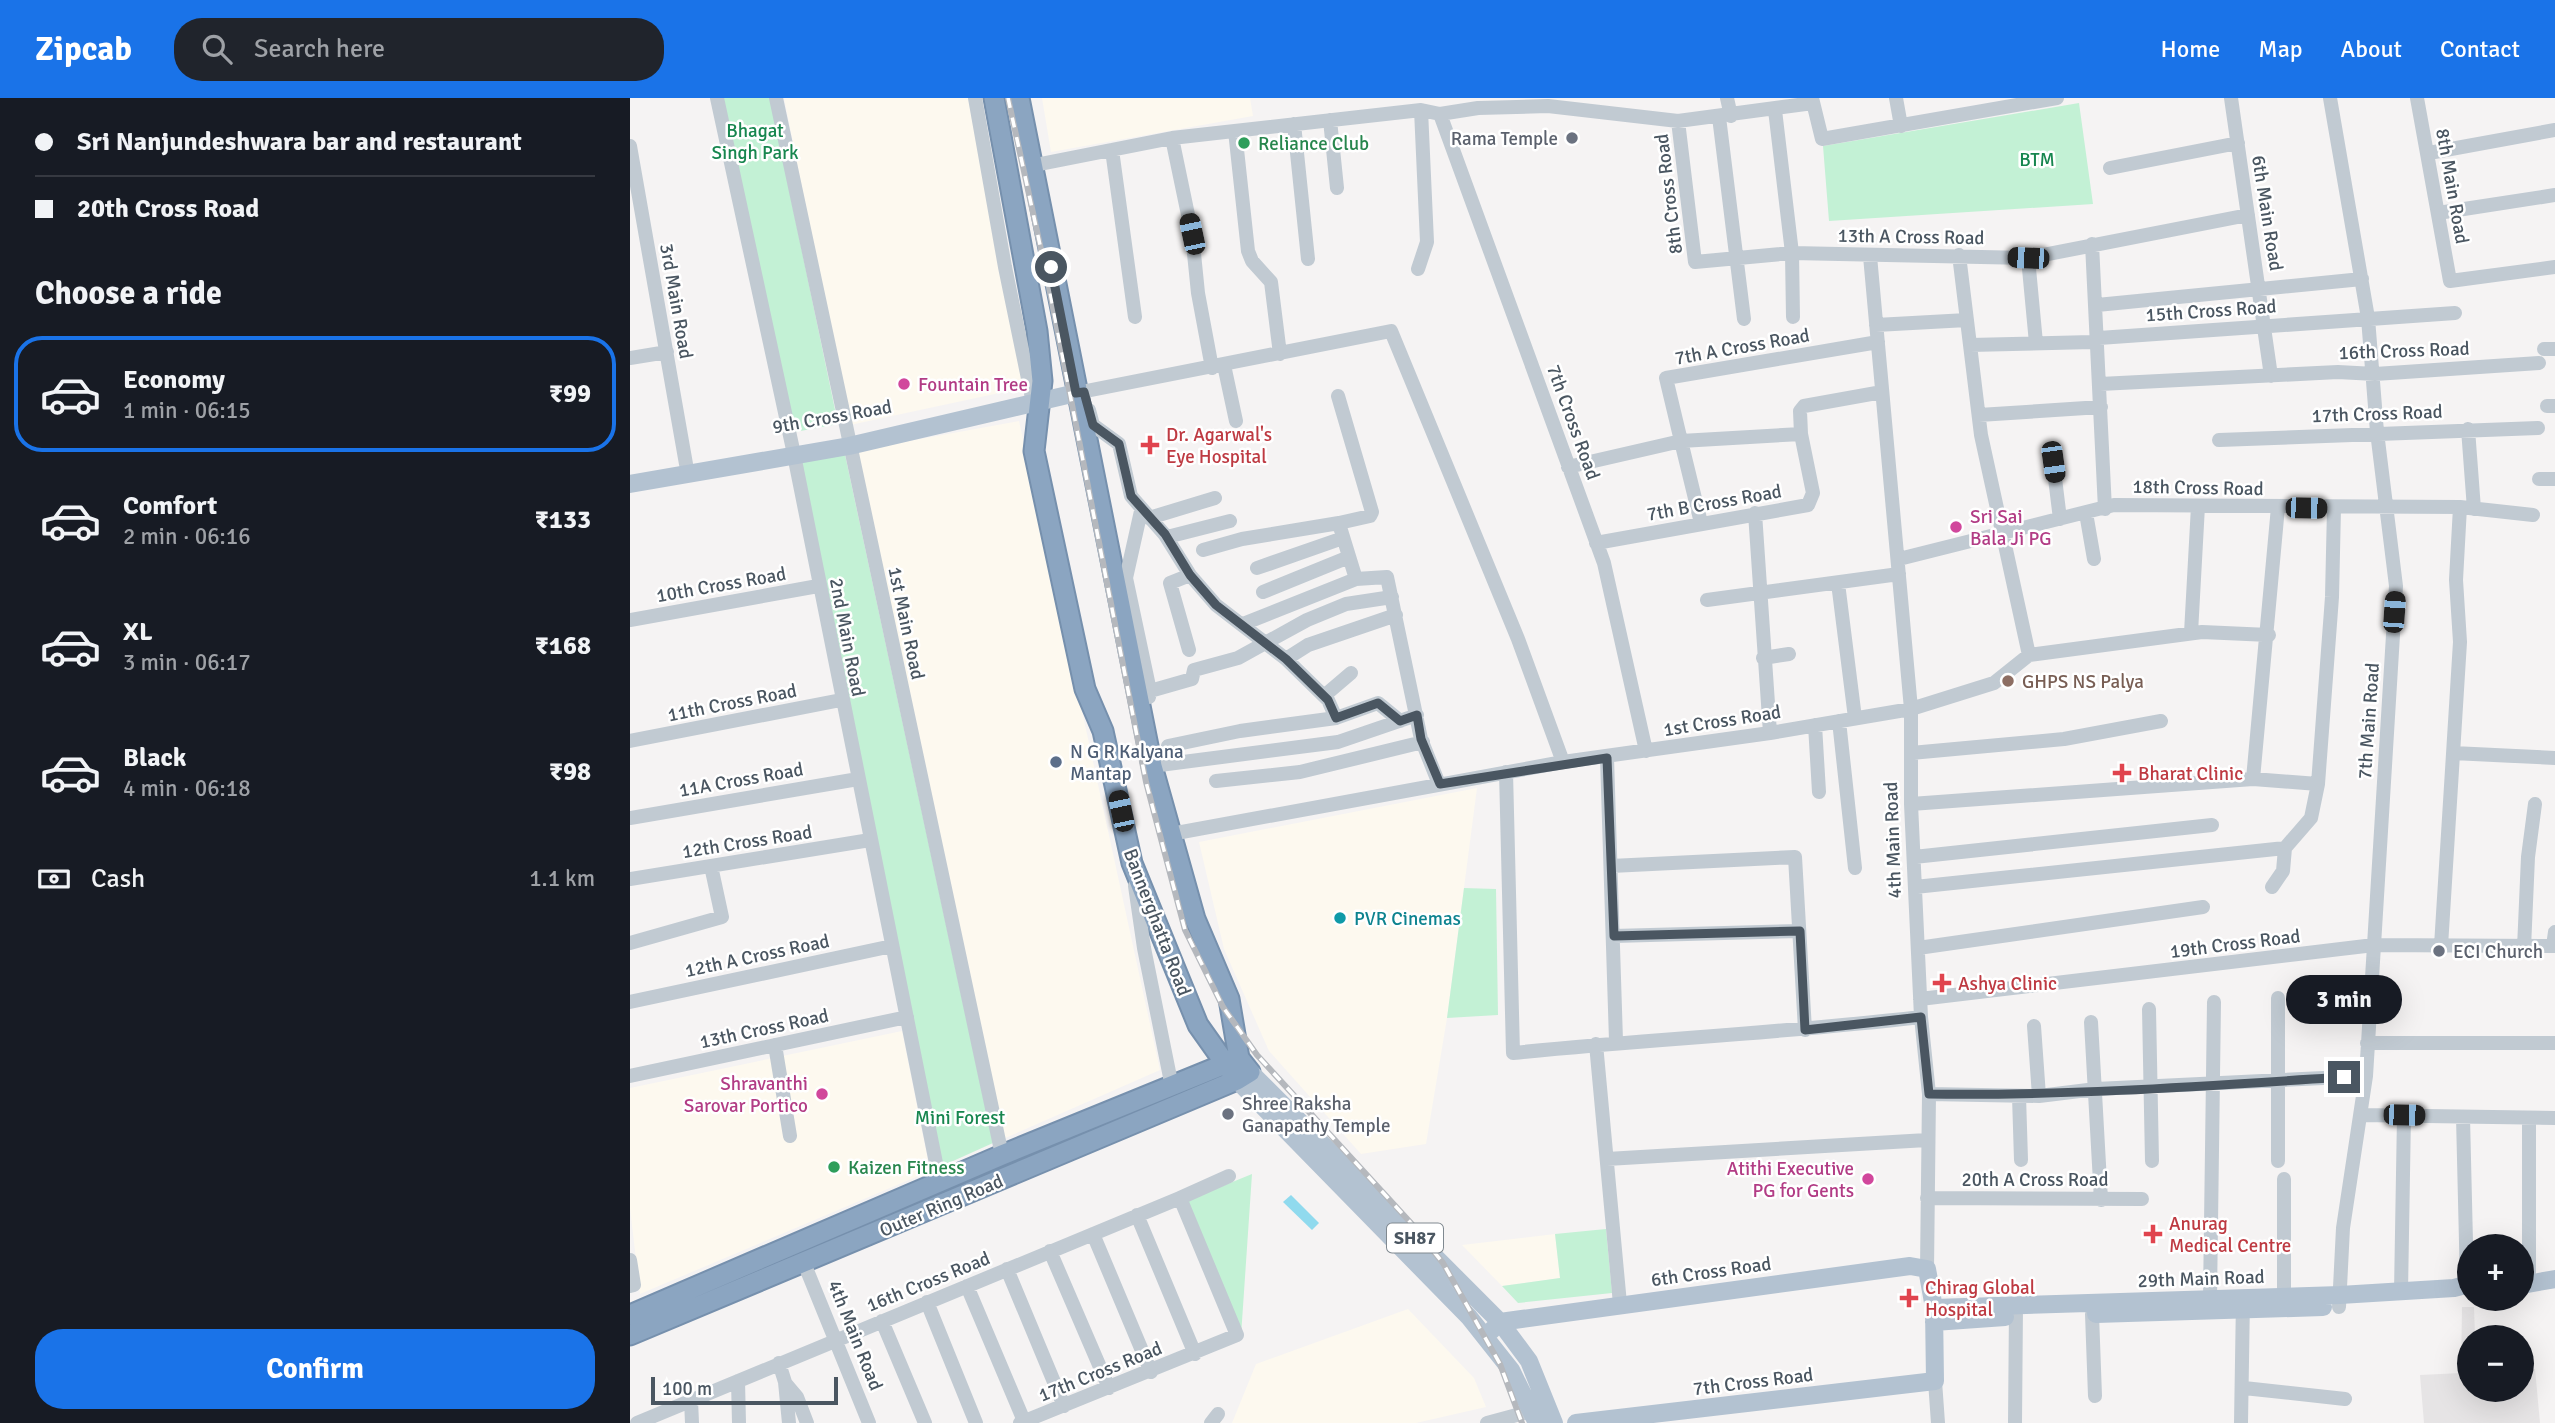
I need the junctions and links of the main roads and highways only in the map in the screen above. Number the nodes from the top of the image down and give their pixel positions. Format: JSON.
{"nodes":[{"id":1,"x":994,"y":98,"type":"edge"},
{"id":2,"x":1019,"y":98,"type":"edge"},
{"id":3,"x":1080,"y":392,"type":"junction"},
{"id":4,"x":1038,"y":399,"type":"junction"},
{"id":5,"x":793,"y":451,"type":"junction"},
{"id":6,"x":630,"y":474,"type":"edge"},
{"id":7,"x":630,"y":484,"type":"edge"},
{"id":8,"x":1238,"y":1069,"type":"junction"},
{"id":9,"x":2555,"y":1268,"type":"edge"},
{"id":10,"x":1927,"y":1269,"type":"joint"},
{"id":11,"x":2534,"y":1274,"type":"edge"},
{"id":12,"x":2534,"y":1278,"type":"edge"},
{"id":13,"x":2555,"y":1279,"type":"edge"},
{"id":14,"x":2457,"y":1289,"type":"edge"},
{"id":15,"x":2457,"y":1289,"type":"edge"},
{"id":16,"x":2339,"y":1301,"type":"junction"},
{"id":17,"x":2244,"y":1304,"type":"junction"},
{"id":18,"x":2016,"y":1311,"type":"junction"},
{"id":19,"x":635,"y":1312,"type":"edge"},
{"id":20,"x":1934,"y":1315,"type":"junction"},
{"id":21,"x":1500,"y":1322,"type":"junction"},
{"id":22,"x":630,"y":1335,"type":"edge"},
{"id":23,"x":1486,"y":1336,"type":"junction"},
{"id":24,"x":1935,"y":1381,"type":"joint"},
{"id":25,"x":1535,"y":1420,"type":"edge"},
{"id":26,"x":1555,"y":1423,"type":"edge"},
{"id":27,"x":1576,"y":1423,"type":"edge"}],
"edges":[{"from":1,"to":4,"type":"highway","name":"Bannerghatta Road"},
{"from":2,"to":3,"type":"highway","name":"Bannerghatta Road"},
{"from":3,"to":4,"type":"main road","name":"9th Cross Road"},
{"from":3,"to":8,"type":"highway","name":"Bannerghatta Road"},
{"from":4,"to":5,"type":"main road","name":"9th Cross Road"},
{"from":4,"to":8,"type":"highway","name":"Bannerghatta Road"},
{"from":5,"to":6,"type":"main road","name":"9th Cross Road"},
{"from":5,"to":7,"type":"main road","name":"9th Cross Road"},
{"from":8,"to":19,"type":"highway","name":"Outer Ring Road"},
{"from":8,"to":21,"type":"main road","name":"Bannerghatta Road","number":"SH87"},
{"from":8,"to":22,"type":"highway","name":"Outer Ring Road"},
{"from":8,"to":23,"type":"main road","name":"Bannerghatta Road","number":"SH87"},
{"from":9,"to":11,"type":"main road"},
{"from":10,"to":20,"type":"main road","name":"4th Main Road"},
{"from":10,"to":21,"type":"main road","name":"6th Cross Road"},
{"from":12,"to":13,"type":"main road"},
{"from":14,"to":16,"type":"main road","name":"29th Main Road"},
{"from":15,"to":16,"type":"main road","name":"29th Main Road"},
{"from":16,"to":17,"type":"main road","name":"29th Main Road"},
{"from":16,"to":17,"type":"main road","name":"29th Main Road"},
{"from":17,"to":18,"type":"main road","name":"29th Main Road"},
{"from":17,"to":18,"type":"main road","name":"29th Main Road"},
{"from":18,"to":20,"type":"main road","name":"29th Main Road"},
{"from":20,"to":24,"type":"main road","name":"4th Main Road"},
{"from":21,"to":23,"type":"main road"},
{"from":21,"to":26,"type":"main road","name":"Bannerghatta Road","number":"SH87"},
{"from":23,"to":25,"type":"main road","name":"Bannerghatta Road","number":"SH87"},
{"from":24,"to":27,"type":"main road","name":"7th Cross Road"}]}
